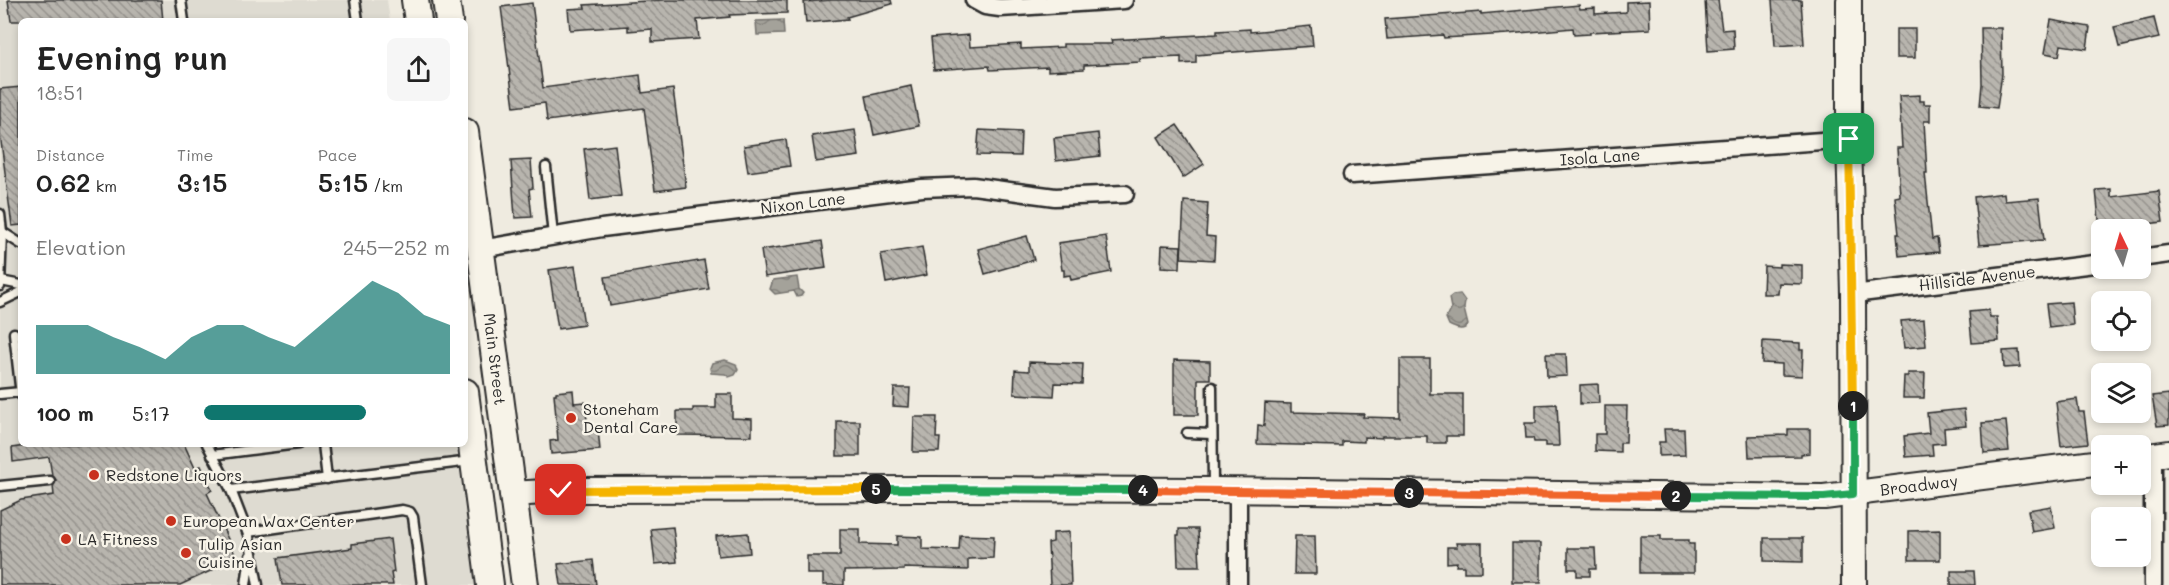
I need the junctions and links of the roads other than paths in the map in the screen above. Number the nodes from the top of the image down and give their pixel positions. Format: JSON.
{"nodes":[{"id":1,"x":181,"y":0,"type":"edge"},
{"id":2,"x":355,"y":0,"type":"edge"},
{"id":3,"x":415,"y":0,"type":"edge"},
{"id":4,"x":446,"y":0,"type":"edge"},
{"id":5,"x":974,"y":0,"type":"edge"},
{"id":6,"x":1124,"y":0,"type":"edge"},
{"id":7,"x":1849,"y":0,"type":"edge"},
{"id":8,"x":184,"y":18,"type":"edge"},
{"id":9,"x":358,"y":18,"type":"edge"},
{"id":10,"x":418,"y":18,"type":"edge"},
{"id":11,"x":449,"y":18,"type":"edge"},
{"id":12,"x":1849,"y":139,"type":"junction"},
{"id":13,"x":546,"y":167,"type":"dead end"},
{"id":14,"x":1352,"y":175,"type":"dead end"},
{"id":15,"x":469,"y":189,"type":"edge"},
{"id":16,"x":1125,"y":194,"type":"dead end"},
{"id":17,"x":0,"y":214,"type":"edge"},
{"id":18,"x":471,"y":218,"type":"edge"},
{"id":19,"x":2,"y":232,"type":"junction"},
{"id":20,"x":553,"y":236,"type":"junction"},
{"id":21,"x":18,"y":242,"type":"edge"},
{"id":22,"x":481,"y":249,"type":"junction"},
{"id":23,"x":2169,"y":254,"type":"edge"},
{"id":24,"x":2151,"y":256,"type":"edge"},
{"id":25,"x":2091,"y":264,"type":"edge"},
{"id":26,"x":1,"y":283,"type":"edge"},
{"id":27,"x":18,"y":285,"type":"edge"},
{"id":28,"x":18,"y":293,"type":"edge"},
{"id":29,"x":1853,"y":294,"type":"junction"},
{"id":30,"x":0,"y":302,"type":"edge"},
{"id":31,"x":14,"y":333,"type":"dead end"},
{"id":32,"x":18,"y":367,"type":"edge"},
{"id":33,"x":1212,"y":387,"type":"dead end"},
{"id":34,"x":18,"y":393,"type":"edge"},
{"id":35,"x":0,"y":394,"type":"edge"},
{"id":36,"x":468,"y":415,"type":"edge"},
{"id":37,"x":1187,"y":433,"type":"dead end"},
{"id":38,"x":1212,"y":434,"type":"junction"},
{"id":39,"x":208,"y":447,"type":"edge"},
{"id":40,"x":275,"y":447,"type":"edge"},
{"id":41,"x":323,"y":447,"type":"edge"},
{"id":42,"x":212,"y":455,"type":"junction"},
{"id":43,"x":2154,"y":455,"type":"edge"},
{"id":44,"x":474,"y":461,"type":"junction"},
{"id":45,"x":2091,"y":463,"type":"edge"},
{"id":46,"x":327,"y":479,"type":"junction"},
{"id":47,"x":50,"y":481,"type":"dead end"},
{"id":48,"x":0,"y":486,"type":"edge"},
{"id":49,"x":231,"y":490,"type":"junction"},
{"id":50,"x":1214,"y":490,"type":"junction"},
{"id":51,"x":1238,"y":491,"type":"junction"},
{"id":52,"x":512,"y":494,"type":"junction"},
{"id":53,"x":1853,"y":494,"type":"junction"},
{"id":54,"x":248,"y":532,"type":"junction"},
{"id":55,"x":246,"y":585,"type":"edge"},
{"id":56,"x":258,"y":585,"type":"edge"},
{"id":57,"x":422,"y":585,"type":"edge"},
{"id":58,"x":490,"y":585,"type":"edge"},
{"id":59,"x":525,"y":585,"type":"edge"},
{"id":60,"x":1238,"y":585,"type":"edge"},
{"id":61,"x":1854,"y":585,"type":"edge"},
{"id":62,"x":2153,"y":585,"type":"edge"}],
"edges":[{"from":1,"to":8,"type":"lane"},
{"from":2,"to":9,"type":"lane"},
{"from":3,"to":10,"type":"main road"},
{"from":4,"to":11,"type":"main road"},
{"from":5,"to":6,"type":"street"},
{"from":7,"to":12,"type":"main road"},
{"from":12,"to":14,"type":"street","name":"Isola Lane"},
{"from":12,"to":29,"type":"main road"},
{"from":13,"to":20,"type":"lane"},
{"from":15,"to":18,"type":"main road","name":"Main Street"},
{"from":16,"to":20,"type":"street","name":"Nixon Lane"},
{"from":17,"to":19,"type":"lane"},
{"from":18,"to":22,"type":"main road","name":"Main Street"},
{"from":19,"to":21,"type":"lane"},
{"from":19,"to":26,"type":"lane"},
{"from":20,"to":22,"type":"street","name":"Nixon Lane"},
{"from":22,"to":52,"type":"main road","name":"Main Street"},
{"from":23,"to":24,"type":"street"},
{"from":25,"to":29,"type":"street","name":"Hillside Avenue"},
{"from":26,"to":27,"type":"lane"},
{"from":28,"to":30,"type":"lane"},
{"from":29,"to":53,"type":"main road"},
{"from":31,"to":32,"type":"lane"},
{"from":33,"to":38,"type":"lane"},
{"from":34,"to":35,"type":"lane"},
{"from":36,"to":44,"type":"main road","name":"Main Street"},
{"from":37,"to":38,"type":"lane"},
{"from":38,"to":50,"type":"lane"},
{"from":39,"to":42,"type":"lane"},
{"from":40,"to":42,"type":"lane"},
{"from":41,"to":46,"type":"lane"},
{"from":42,"to":49,"type":"lane"},
{"from":43,"to":62,"type":"street"},
{"from":44,"to":46,"type":"lane"},
{"from":44,"to":58,"type":"main road","name":"Main Street"},
{"from":45,"to":53,"type":"main road","name":"Broadway"},
{"from":46,"to":49,"type":"lane"},
{"from":47,"to":48,"type":"lane"},
{"from":49,"to":54,"type":"lane"},
{"from":50,"to":51,"type":"main road","name":"Broadway"},
{"from":50,"to":52,"type":"main road","name":"Broadway"},
{"from":51,"to":53,"type":"main road","name":"Broadway"},
{"from":51,"to":60,"type":"street"},
{"from":52,"to":59,"type":"main road","name":"Main Street"},
{"from":53,"to":61,"type":"main road"},
{"from":54,"to":55,"type":"lane"},
{"from":54,"to":56,"type":"lane"},
{"from":54,"to":57,"type":"lane"}]}
